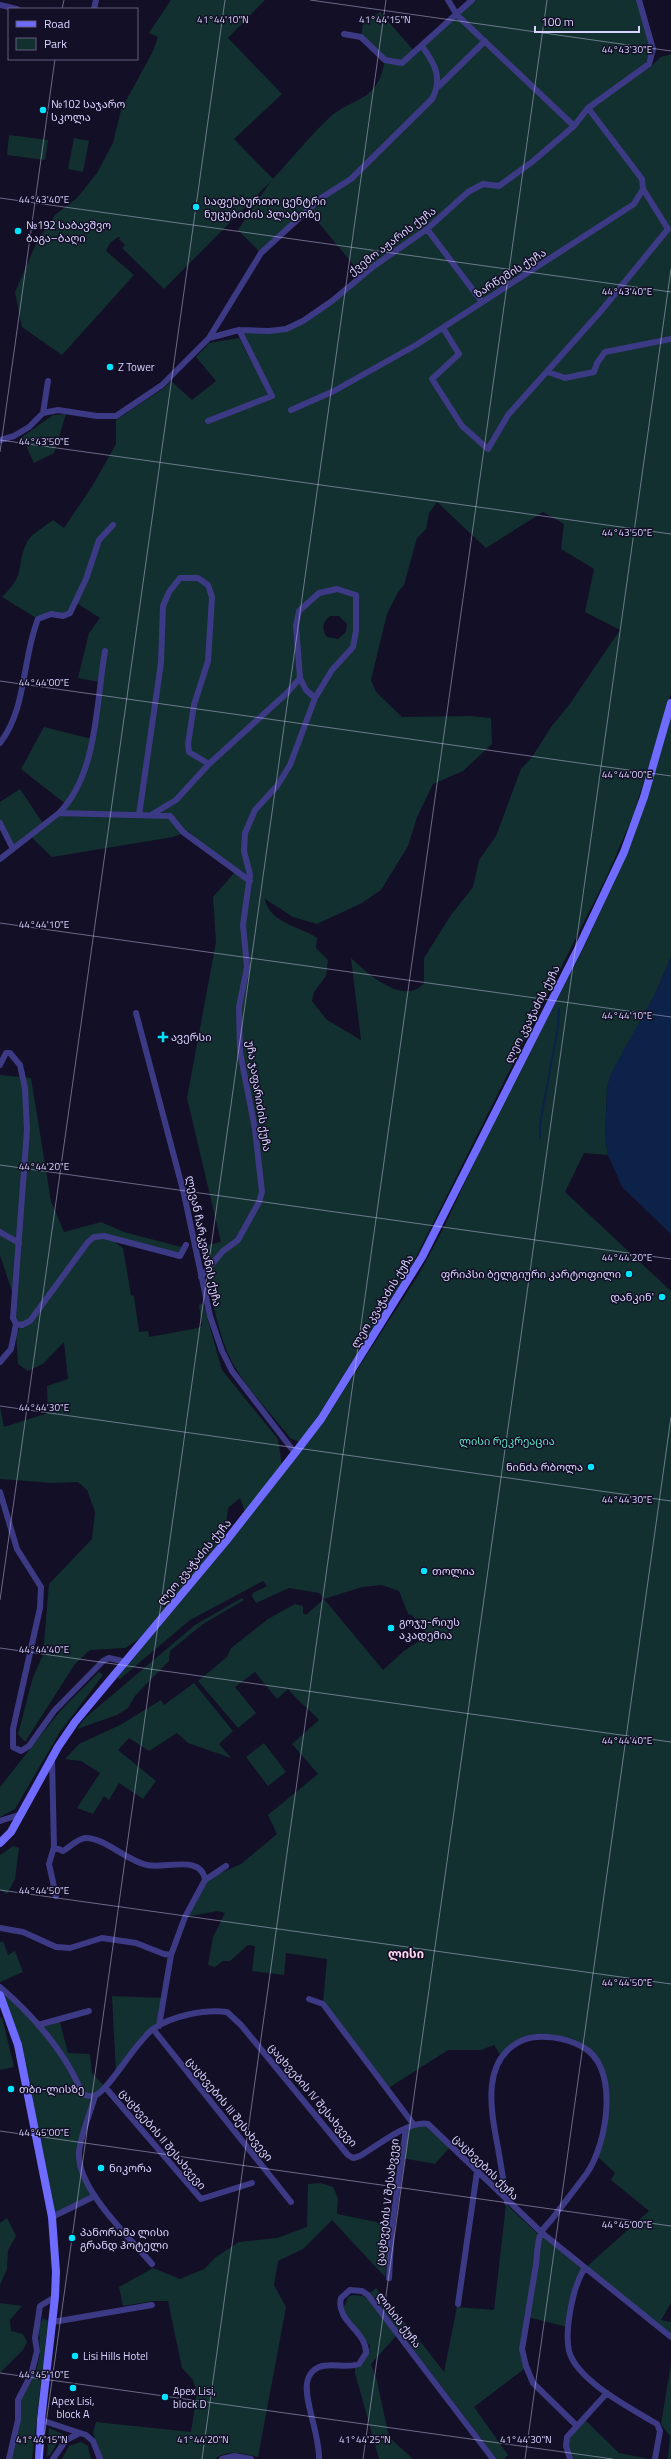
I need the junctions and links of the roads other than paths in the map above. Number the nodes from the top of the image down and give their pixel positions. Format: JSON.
{"nodes":[{"id":1,"x":448,"y":0,"type":"edge"},
{"id":2,"x":472,"y":0,"type":"edge"},
{"id":3,"x":639,"y":0,"type":"edge"},
{"id":4,"x":0,"y":5,"type":"edge"},
{"id":5,"x":13,"y":8,"type":"edge"},
{"id":6,"x":457,"y":14,"type":"junction"},
{"id":7,"x":344,"y":34,"type":"dead end"},
{"id":8,"x":485,"y":41,"type":"junction"},
{"id":9,"x":422,"y":46,"type":"junction"},
{"id":10,"x":438,"y":86,"type":"junction"},
{"id":11,"x":588,"y":108,"type":"junction"},
{"id":12,"x":574,"y":126,"type":"junction"},
{"id":13,"x":643,"y":189,"type":"junction"},
{"id":14,"x":427,"y":229,"type":"junction"},
{"id":15,"x":482,"y":302,"type":"junction"},
{"id":16,"x":443,"y":328,"type":"junction"},
{"id":17,"x":239,"y":330,"type":"junction"},
{"id":18,"x":209,"y":338,"type":"junction"},
{"id":19,"x":671,"y":339,"type":"edge"},
{"id":20,"x":548,"y":372,"type":"junction"},
{"id":21,"x":48,"y":381,"type":"dead end"},
{"id":22,"x":291,"y":410,"type":"dead end"},
{"id":23,"x":43,"y":413,"type":"junction"},
{"id":24,"x":208,"y":421,"type":"dead end"},
{"id":25,"x":0,"y":440,"type":"edge"},
{"id":26,"x":113,"y":525,"type":"dead end"},
{"id":27,"x":105,"y":650,"type":"dead end"},
{"id":28,"x":300,"y":678,"type":"junction"},
{"id":29,"x":315,"y":698,"type":"junction"},
{"id":30,"x":671,"y":704,"type":"edge"},
{"id":31,"x":0,"y":743,"type":"edge"},
{"id":32,"x":209,"y":764,"type":"junction"},
{"id":33,"x":59,"y":813,"type":"junction"},
{"id":34,"x":139,"y":815,"type":"junction"},
{"id":35,"x":151,"y":815,"type":"junction"},
{"id":36,"x":0,"y":823,"type":"edge"},
{"id":37,"x":13,"y":849,"type":"junction"},
{"id":38,"x":0,"y":859,"type":"edge"},
{"id":39,"x":250,"y":881,"type":"junction"},
{"id":40,"x":136,"y":1013,"type":"dead end"},
{"id":41,"x":0,"y":1065,"type":"edge"},
{"id":42,"x":0,"y":1232,"type":"edge"},
{"id":43,"x":19,"y":1243,"type":"junction"},
{"id":44,"x":186,"y":1245,"type":"dead end"},
{"id":45,"x":201,"y":1277,"type":"junction"},
{"id":46,"x":16,"y":1324,"type":"junction"},
{"id":47,"x":0,"y":1362,"type":"edge"},
{"id":48,"x":295,"y":1453,"type":"junction"},
{"id":49,"x":0,"y":1492,"type":"edge"},
{"id":50,"x":126,"y":1662,"type":"junction"},
{"id":51,"x":52,"y":1757,"type":"junction"},
{"id":52,"x":22,"y":1814,"type":"junction"},
{"id":53,"x":0,"y":1821,"type":"edge"},
{"id":54,"x":0,"y":1843,"type":"edge"},
{"id":55,"x":54,"y":1847,"type":"junction"},
{"id":56,"x":226,"y":1866,"type":"dead end"},
{"id":57,"x":205,"y":1880,"type":"junction"},
{"id":58,"x":56,"y":1896,"type":"dead end"},
{"id":59,"x":0,"y":1928,"type":"edge"},
{"id":60,"x":171,"y":1955,"type":"junction"},
{"id":61,"x":0,"y":1987,"type":"edge"},
{"id":62,"x":0,"y":1995,"type":"edge"},
{"id":63,"x":309,"y":1999,"type":"dead end"},
{"id":64,"x":89,"y":2011,"type":"dead end"},
{"id":65,"x":38,"y":2025,"type":"junction"},
{"id":66,"x":156,"y":2027,"type":"junction"},
{"id":67,"x":105,"y":2087,"type":"junction"},
{"id":68,"x":95,"y":2096,"type":"junction"},
{"id":69,"x":414,"y":2125,"type":"junction"},
{"id":70,"x":406,"y":2129,"type":"junction"},
{"id":71,"x":476,"y":2172,"type":"junction"},
{"id":72,"x":252,"y":2183,"type":"dead end"},
{"id":73,"x":95,"y":2196,"type":"junction"},
{"id":74,"x":291,"y":2202,"type":"dead end"},
{"id":75,"x":506,"y":2202,"type":"junction"},
{"id":76,"x":52,"y":2217,"type":"junction"},
{"id":77,"x":541,"y":2232,"type":"junction"},
{"id":78,"x":152,"y":2264,"type":"dead end"},
{"id":79,"x":584,"y":2269,"type":"junction"},
{"id":80,"x":388,"y":2278,"type":"dead end"},
{"id":81,"x":55,"y":2297,"type":"junction"},
{"id":82,"x":458,"y":2304,"type":"dead end"},
{"id":83,"x":152,"y":2305,"type":"dead end"},
{"id":84,"x":53,"y":2322,"type":"junction"},
{"id":85,"x":671,"y":2337,"type":"edge"},
{"id":86,"x":607,"y":2393,"type":"junction"},
{"id":87,"x":41,"y":2420,"type":"junction"},
{"id":88,"x":577,"y":2426,"type":"junction"},
{"id":89,"x":78,"y":2434,"type":"junction"},
{"id":90,"x":9,"y":2459,"type":"edge"},
{"id":91,"x":39,"y":2459,"type":"edge"},
{"id":92,"x":55,"y":2459,"type":"edge"},
{"id":93,"x":100,"y":2459,"type":"edge"},
{"id":94,"x":222,"y":2459,"type":"edge"},
{"id":95,"x":251,"y":2459,"type":"edge"},
{"id":96,"x":319,"y":2459,"type":"edge"},
{"id":97,"x":493,"y":2459,"type":"edge"},
{"id":98,"x":570,"y":2459,"type":"edge"},
{"id":99,"x":655,"y":2459,"type":"edge"}],
"edges":[{"from":1,"to":6,"type":"street"},
{"from":2,"to":6,"type":"street"},
{"from":3,"to":11,"type":"street","name":"ქვემო აჟარის ქუჩა"},
{"from":4,"to":5,"type":"street"},
{"from":6,"to":8,"type":"street"},
{"from":6,"to":9,"type":"street"},
{"from":7,"to":9,"type":"street"},
{"from":8,"to":10,"type":"street"},
{"from":8,"to":12,"type":"street"},
{"from":9,"to":10,"type":"street"},
{"from":10,"to":18,"type":"street"},
{"from":11,"to":12,"type":"street","name":"ქვემო აჟარის ქუჩა"},
{"from":11,"to":13,"type":"street"},
{"from":12,"to":14,"type":"street","name":"ქვემო აჟარის ქუჩა"},
{"from":13,"to":15,"type":"street","name":"ზარწემის ქუჩა"},
{"from":13,"to":20,"type":"street"},
{"from":14,"to":15,"type":"street"},
{"from":14,"to":17,"type":"street","name":"ქვემო აჟარის ქუჩა"},
{"from":15,"to":16,"type":"street","name":"ზარწემის ქუჩა"},
{"from":16,"to":20,"type":"street"},
{"from":16,"to":22,"type":"street","name":"ზარწემის ქუჩა"},
{"from":17,"to":18,"type":"street","name":"ქვემო აჟარის ქუჩა"},
{"from":17,"to":24,"type":"street"},
{"from":18,"to":23,"type":"street"},
{"from":19,"to":20,"type":"street"},
{"from":21,"to":23,"type":"street"},
{"from":23,"to":25,"type":"street"},
{"from":26,"to":31,"type":"street"},
{"from":27,"to":33,"type":"street"},
{"from":28,"to":29,"type":"street"},
{"from":28,"to":29,"type":"street","name":"უჩა ჯაფარიძის ქუჩა"},
{"from":28,"to":32,"type":"street"},
{"from":29,"to":39,"type":"street","name":"უჩა ჯაფარიძის ქუჩა"},
{"from":30,"to":48,"type":"main road","name":"ლეო კვაჭაძის ქუჩა"},
{"from":32,"to":34,"type":"street"},
{"from":32,"to":35,"type":"street"},
{"from":33,"to":34,"type":"street"},
{"from":33,"to":37,"type":"street"},
{"from":34,"to":35,"type":"street"},
{"from":35,"to":39,"type":"street"},
{"from":36,"to":37,"type":"street"},
{"from":37,"to":38,"type":"street"},
{"from":39,"to":45,"type":"street","name":"უჩა ჯაფარიძის ქუჩა"},
{"from":40,"to":45,"type":"street","name":"ლევან ჩარკვიანის ქუჩა"},
{"from":41,"to":43,"type":"street"},
{"from":42,"to":43,"type":"street"},
{"from":43,"to":46,"type":"street"},
{"from":44,"to":46,"type":"street"},
{"from":45,"to":48,"type":"street","name":"ლევან ჩარკვიანის ქუჩა"},
{"from":46,"to":47,"type":"street"},
{"from":48,"to":50,"type":"main road","name":"ლეო კვაჭაძის ქუჩა"},
{"from":49,"to":50,"type":"street"},
{"from":50,"to":51,"type":"main road","name":"ლეო კვაჭაძის ქუჩა"},
{"from":51,"to":52,"type":"main road","name":"ლეო კვაჭაძის ქუჩა"},
{"from":51,"to":55,"type":"street"},
{"from":52,"to":53,"type":"street"},
{"from":52,"to":54,"type":"main road","name":"ლეო კვაჭაძის ქუჩა"},
{"from":55,"to":57,"type":"street"},
{"from":55,"to":58,"type":"street"},
{"from":56,"to":57,"type":"street"},
{"from":57,"to":60,"type":"street"},
{"from":59,"to":60,"type":"street"},
{"from":60,"to":66,"type":"street"},
{"from":61,"to":65,"type":"street"},
{"from":62,"to":76,"type":"main road"},
{"from":63,"to":69,"type":"street"},
{"from":64,"to":65,"type":"street"},
{"from":65,"to":68,"type":"street"},
{"from":66,"to":67,"type":"street"},
{"from":66,"to":70,"type":"street","name":"ცაცხვების IV შესახვევი"},
{"from":66,"to":74,"type":"street","name":"ცაცხვების III შესახვევი"},
{"from":67,"to":68,"type":"street"},
{"from":67,"to":72,"type":"street","name":"ცაცხვების II შესახვევი"},
{"from":68,"to":73,"type":"street"},
{"from":69,"to":70,"type":"street","name":"ცაცხვების IV შესახვევი"},
{"from":69,"to":71,"type":"street","name":"ცაცხვების ქუჩა"},
{"from":70,"to":80,"type":"street","name":"ცაცხვების V შესახვევი"},
{"from":71,"to":75,"type":"street","name":"ცაცხვების ქუჩა"},
{"from":71,"to":82,"type":"street"},
{"from":73,"to":76,"type":"street"},
{"from":73,"to":78,"type":"street"},
{"from":75,"to":77,"type":"street","name":"ცაცხვების ქუჩა"},
{"from":75,"to":77,"type":"street"},
{"from":76,"to":81,"type":"main road"},
{"from":77,"to":79,"type":"street","name":"ცაცხვების ქუჩა"},
{"from":77,"to":88,"type":"street"},
{"from":79,"to":85,"type":"street","name":"ცაცხვების ქუჩა"},
{"from":79,"to":86,"type":"street"},
{"from":81,"to":84,"type":"main road"},
{"from":81,"to":90,"type":"street"},
{"from":83,"to":84,"type":"street"},
{"from":84,"to":87,"type":"main road"},
{"from":86,"to":88,"type":"street"},
{"from":86,"to":99,"type":"street"},
{"from":87,"to":89,"type":"street"},
{"from":87,"to":91,"type":"main road"},
{"from":88,"to":98,"type":"street"},
{"from":89,"to":92,"type":"street"},
{"from":89,"to":93,"type":"street"},
{"from":94,"to":95,"type":"street"},
{"from":96,"to":97,"type":"street","name":"ლისის ქუჩა"}]}
